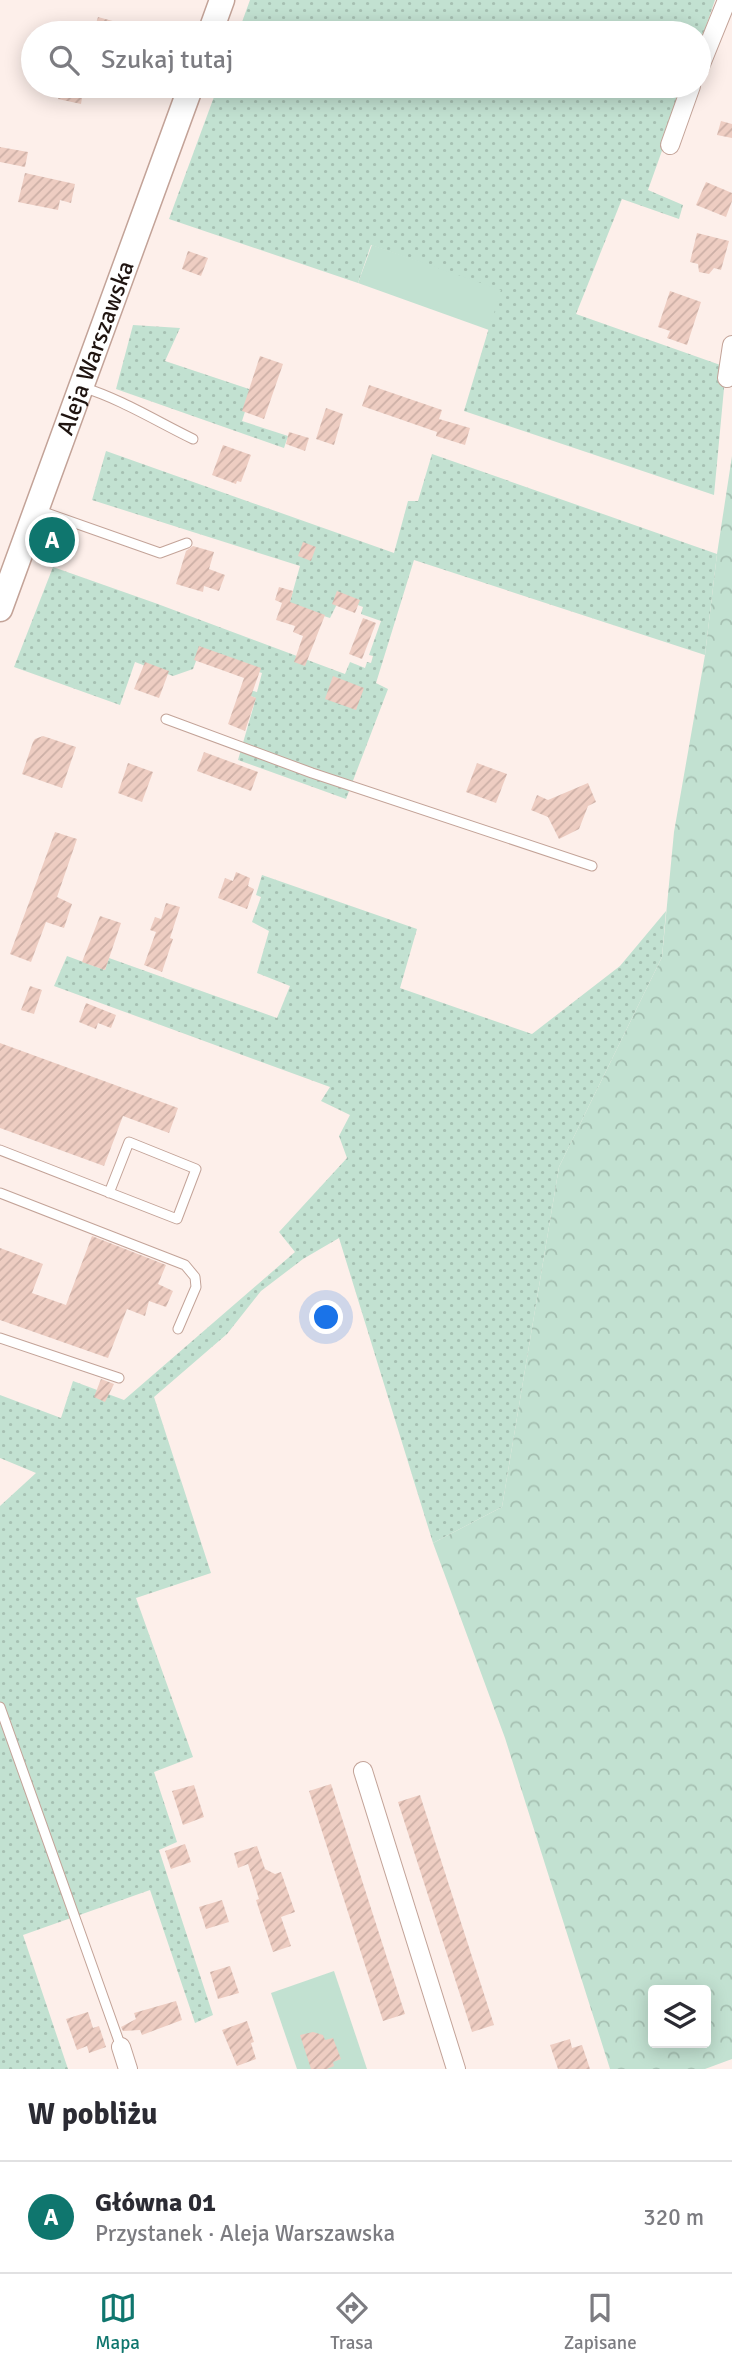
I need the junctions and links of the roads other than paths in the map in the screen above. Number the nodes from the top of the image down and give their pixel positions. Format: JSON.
{"nodes":[{"id":1,"x":222,"y":0,"type":"edge"},
{"id":2,"x":727,"y":0,"type":"edge"},
{"id":3,"x":214,"y":21,"type":"edge"},
{"id":4,"x":711,"y":39,"type":"edge"},
{"id":5,"x":187,"y":98,"type":"edge"},
{"id":6,"x":687,"y":98,"type":"edge"},
{"id":7,"x":670,"y":145,"type":"dead end"},
{"id":8,"x":732,"y":345,"type":"edge"},
{"id":9,"x":727,"y":378,"type":"dead end"},
{"id":10,"x":80,"y":387,"type":"junction"},
{"id":11,"x":193,"y":439,"type":"dead end"},
{"id":12,"x":36,"y":509,"type":"junction"},
{"id":13,"x":187,"y":543,"type":"dead end"},
{"id":14,"x":0,"y":609,"type":"edge"},
{"id":15,"x":166,"y":719,"type":"dead end"},
{"id":16,"x":592,"y":866,"type":"dead end"},
{"id":17,"x":0,"y":1150,"type":"edge"},
{"id":18,"x":0,"y":1193,"type":"edge"},
{"id":19,"x":109,"y":1193,"type":"junction"},
{"id":20,"x":178,"y":1329,"type":"dead end"},
{"id":21,"x":0,"y":1338,"type":"edge"},
{"id":22,"x":119,"y":1377,"type":"dead end"},
{"id":23,"x":0,"y":1707,"type":"edge"},
{"id":24,"x":363,"y":1771,"type":"dead end"},
{"id":25,"x":121,"y":2047,"type":"joint"},
{"id":26,"x":128,"y":2069,"type":"edge"},
{"id":27,"x":456,"y":2069,"type":"edge"}],
"edges":[{"from":1,"to":3,"type":"street"},
{"from":2,"to":4,"type":"street"},
{"from":5,"to":10,"type":"street","name":"Aleja Warszawska"},
{"from":6,"to":7,"type":"street"},
{"from":8,"to":9,"type":"street"},
{"from":10,"to":11,"type":"lane"},
{"from":10,"to":12,"type":"street","name":"Aleja Warszawska"},
{"from":12,"to":13,"type":"lane"},
{"from":12,"to":14,"type":"street","name":"Aleja Warszawska"},
{"from":15,"to":16,"type":"lane"},
{"from":17,"to":19,"type":"lane"},
{"from":18,"to":20,"type":"lane"},
{"from":19,"to":19,"type":"lane"},
{"from":21,"to":22,"type":"lane"},
{"from":23,"to":25,"type":"lane"},
{"from":24,"to":27,"type":"street"},
{"from":25,"to":26,"type":"street"}]}
